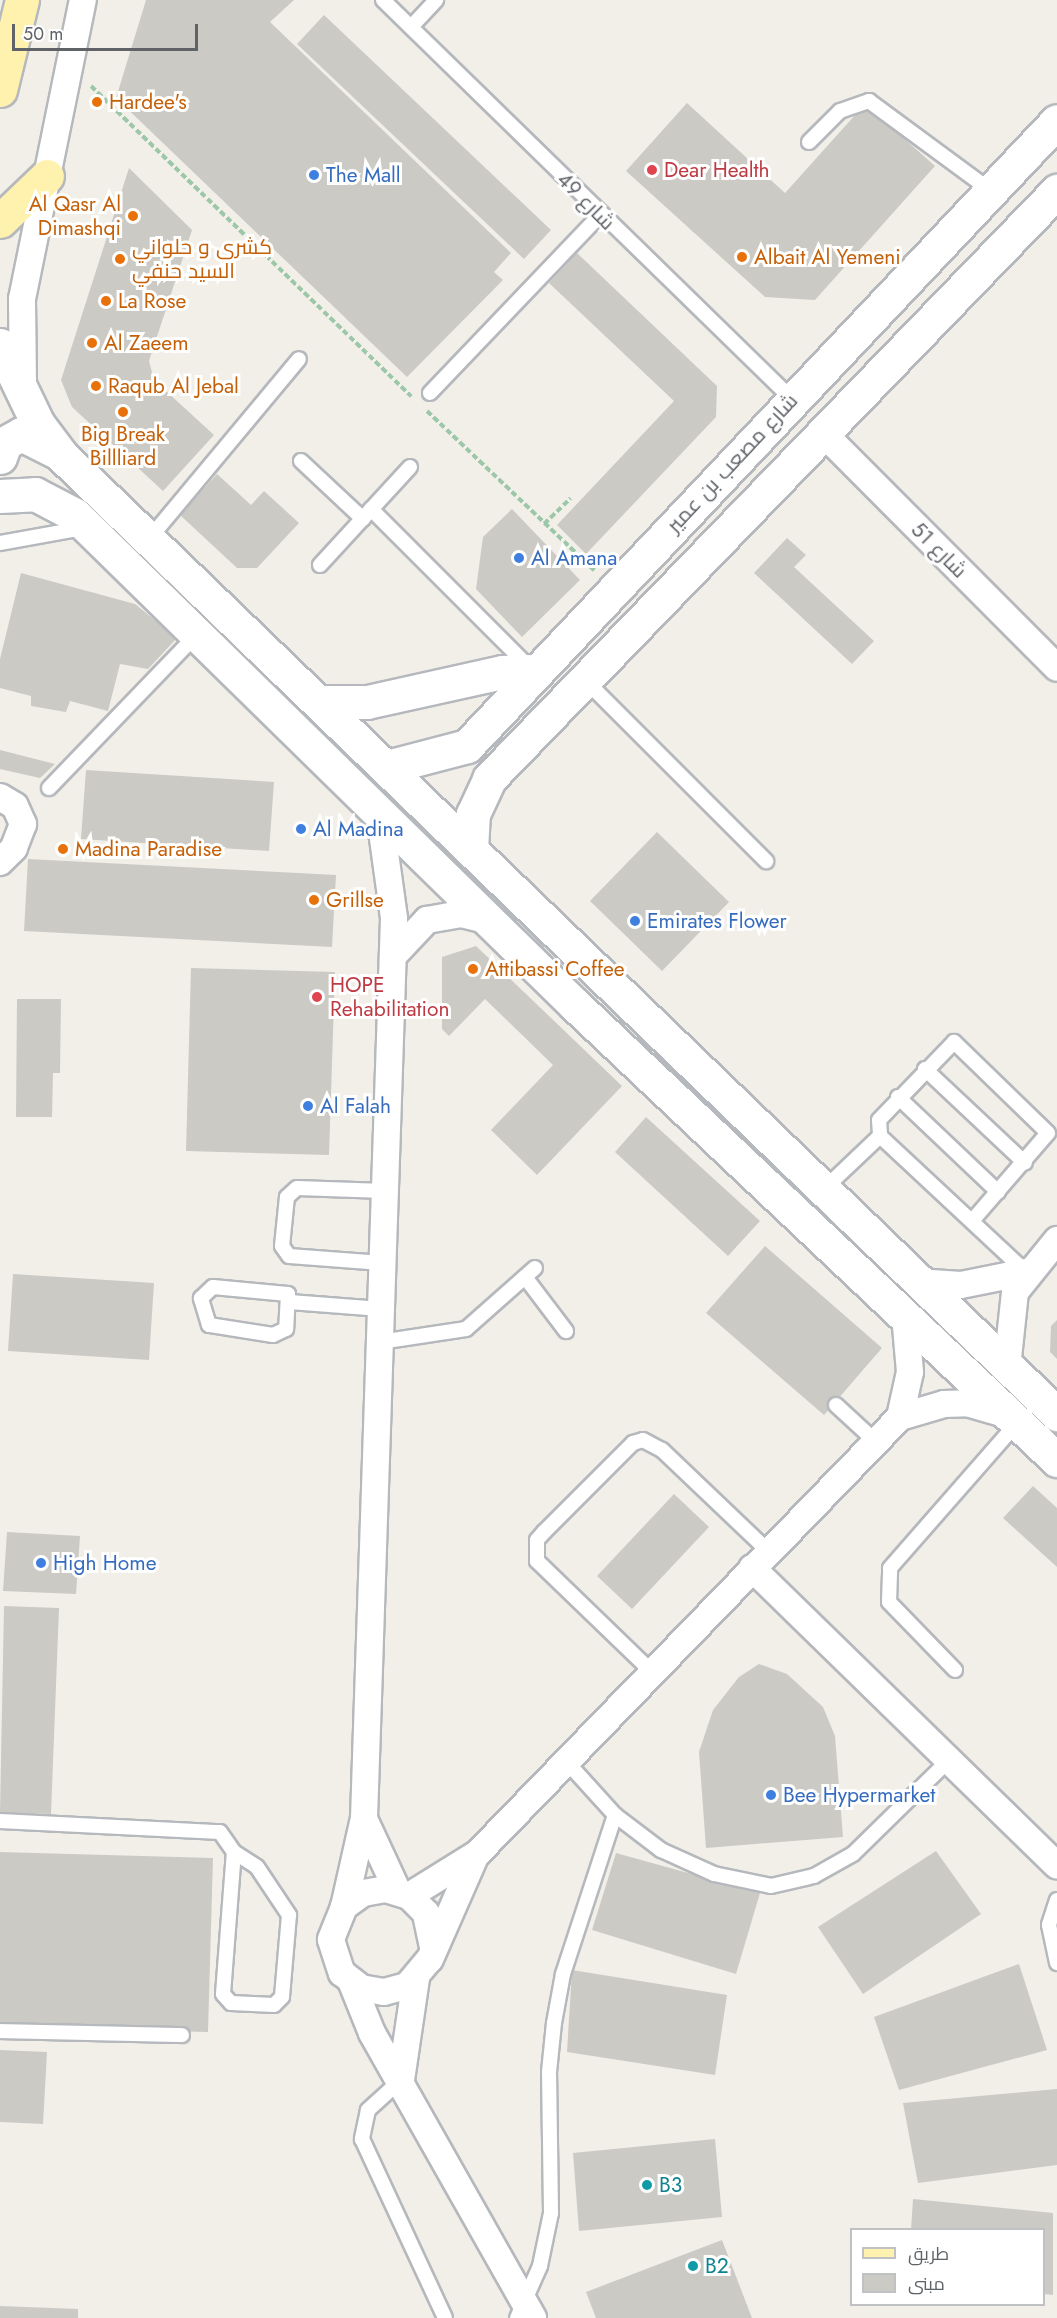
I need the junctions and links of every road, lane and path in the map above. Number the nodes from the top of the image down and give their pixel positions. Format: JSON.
{"nodes":[{"id":1,"x":22,"y":0,"type":"edge"},
{"id":2,"x":83,"y":0,"type":"edge"},
{"id":3,"x":383,"y":0,"type":"edge"},
{"id":4,"x":436,"y":0,"type":"edge"},
{"id":5,"x":411,"y":27,"type":"junction"},
{"id":6,"x":67,"y":62,"type":"junction"},
{"id":7,"x":0,"y":90,"type":"edge"},
{"id":8,"x":1057,"y":121,"type":"edge"},
{"id":9,"x":809,"y":142,"type":"dead end"},
{"id":10,"x":47,"y":176,"type":"junction"},
{"id":11,"x":991,"y":190,"type":"junction"},
{"id":12,"x":1053,"y":203,"type":"edge"},
{"id":13,"x":600,"y":215,"type":"junction"},
{"id":14,"x":0,"y":221,"type":"edge"},
{"id":15,"x":0,"y":345,"type":"edge"},
{"id":16,"x":299,"y":359,"type":"dead end"},
{"id":17,"x":24,"y":389,"type":"junction"},
{"id":18,"x":430,"y":393,"type":"dead end"},
{"id":19,"x":792,"y":399,"type":"junction"},
{"id":20,"x":821,"y":431,"type":"junction"},
{"id":21,"x":61,"y":455,"type":"junction"},
{"id":22,"x":0,"y":457,"type":"edge"},
{"id":23,"x":301,"y":461,"type":"dead end"},
{"id":24,"x":0,"y":463,"type":"edge"},
{"id":25,"x":410,"y":467,"type":"dead end"},
{"id":26,"x":35,"y":494,"type":"junction"},
{"id":27,"x":0,"y":496,"type":"edge"},
{"id":28,"x":571,"y":498,"type":"dead end"},
{"id":29,"x":367,"y":514,"type":"junction"},
{"id":30,"x":544,"y":524,"type":"junction"},
{"id":31,"x":87,"y":528,"type":"junction"},
{"id":32,"x":149,"y":539,"type":"junction"},
{"id":33,"x":0,"y":543,"type":"edge"},
{"id":34,"x":320,"y":565,"type":"dead end"},
{"id":35,"x":614,"y":588,"type":"junction"},
{"id":36,"x":197,"y":634,"type":"junction"},
{"id":37,"x":1057,"y":668,"type":"edge"},
{"id":38,"x":533,"y":671,"type":"junction"},
{"id":39,"x":586,"y":681,"type":"junction"},
{"id":40,"x":320,"y":702,"type":"junction"},
{"id":41,"x":467,"y":746,"type":"junction"},
{"id":42,"x":387,"y":767,"type":"junction"},
{"id":43,"x":489,"y":780,"type":"junction"},
{"id":44,"x":49,"y":788,"type":"dead end"},
{"id":45,"x":0,"y":797,"type":"edge"},
{"id":46,"x":378,"y":807,"type":"junction"},
{"id":47,"x":471,"y":850,"type":"junction"},
{"id":48,"x":766,"y":861,"type":"dead end"},
{"id":49,"x":0,"y":862,"type":"edge"},
{"id":50,"x":495,"y":923,"type":"junction"},
{"id":51,"x":393,"y":956,"type":"junction"},
{"id":52,"x":925,"y":1069,"type":"junction"},
{"id":53,"x":898,"y":1097,"type":"junction"},
{"id":54,"x":880,"y":1136,"type":"junction"},
{"id":55,"x":1025,"y":1163,"type":"junction"},
{"id":56,"x":385,"y":1191,"type":"junction"},
{"id":57,"x":822,"y":1191,"type":"junction"},
{"id":58,"x":998,"y":1192,"type":"junction"},
{"id":59,"x":972,"y":1221,"type":"junction"},
{"id":60,"x":1057,"y":1240,"type":"edge"},
{"id":61,"x":382,"y":1263,"type":"junction"},
{"id":62,"x":1026,"y":1272,"type":"junction"},
{"id":63,"x":917,"y":1282,"type":"junction"},
{"id":64,"x":290,"y":1302,"type":"junction"},
{"id":65,"x":381,"y":1309,"type":"junction"},
{"id":66,"x":905,"y":1316,"type":"junction"},
{"id":67,"x":566,"y":1331,"type":"dead end"},
{"id":68,"x":380,"y":1342,"type":"junction"},
{"id":69,"x":1007,"y":1367,"type":"junction"},
{"id":70,"x":836,"y":1405,"type":"dead end"},
{"id":71,"x":1057,"y":1414,"type":"edge"},
{"id":72,"x":900,"y":1417,"type":"junction"},
{"id":73,"x":1014,"y":1419,"type":"junction"},
{"id":74,"x":875,"y":1441,"type":"junction"},
{"id":75,"x":1057,"y":1460,"type":"edge"},
{"id":76,"x":760,"y":1559,"type":"junction"},
{"id":77,"x":956,"y":1670,"type":"dead end"},
{"id":78,"x":652,"y":1672,"type":"junction"},
{"id":79,"x":567,"y":1761,"type":"junction"},
{"id":80,"x":948,"y":1761,"type":"junction"},
{"id":81,"x":615,"y":1815,"type":"junction"},
{"id":82,"x":364,"y":1818,"type":"junction"},
{"id":83,"x":0,"y":1821,"type":"edge"},
{"id":84,"x":234,"y":1852,"type":"junction"},
{"id":85,"x":478,"y":1853,"type":"junction"},
{"id":86,"x":1057,"y":1866,"type":"edge"},
{"id":87,"x":403,"y":1894,"type":"junction"},
{"id":88,"x":1057,"y":1900,"type":"edge"},
{"id":89,"x":344,"y":1907,"type":"junction"},
{"id":90,"x":433,"y":1947,"type":"junction"},
{"id":91,"x":1057,"y":1964,"type":"edge"},
{"id":92,"x":416,"y":1979,"type":"junction"},
{"id":93,"x":351,"y":1981,"type":"junction"},
{"id":94,"x":0,"y":2031,"type":"edge"},
{"id":95,"x":182,"y":2035,"type":"dead end"},
{"id":96,"x":401,"y":2079,"type":"junction"},
{"id":97,"x":525,"y":2314,"type":"edge"},
{"id":98,"x":445,"y":2318,"type":"edge"}],
"edges":[{"from":1,"to":7,"type":"main road"},
{"from":2,"to":6,"type":"street"},
{"from":3,"to":5,"type":"lane","name":"شارع 49"},
{"from":4,"to":5,"type":"lane"},
{"from":5,"to":13,"type":"lane","name":"شارع 49"},
{"from":6,"to":10,"type":"street"},
{"from":6,"to":30,"type":"path"},
{"from":8,"to":11,"type":"street","name":"شارع مصعب بن عمير"},
{"from":9,"to":11,"type":"lane"},
{"from":10,"to":14,"type":"main road"},
{"from":10,"to":17,"type":"street"},
{"from":11,"to":19,"type":"street","name":"شارع مصعب بن عمير"},
{"from":12,"to":20,"type":"street","name":"شارع مصعب بن عمير"},
{"from":13,"to":18,"type":"lane"},
{"from":13,"to":19,"type":"lane","name":"شارع 49"},
{"from":15,"to":17,"type":"street"},
{"from":16,"to":32,"type":"lane"},
{"from":17,"to":21,"type":"street"},
{"from":19,"to":35,"type":"street","name":"شارع مصعب بن عمير"},
{"from":20,"to":37,"type":"street","name":"شارع 51"},
{"from":20,"to":39,"type":"street","name":"شارع مصعب بن عمير"},
{"from":21,"to":22,"type":"street"},
{"from":21,"to":32,"type":"street"},
{"from":23,"to":29,"type":"lane"},
{"from":24,"to":26,"type":"street"},
{"from":25,"to":29,"type":"lane"},
{"from":26,"to":27,"type":"street"},
{"from":26,"to":31,"type":"street"},
{"from":28,"to":30,"type":"path"},
{"from":29,"to":34,"type":"lane"},
{"from":29,"to":38,"type":"lane"},
{"from":30,"to":35,"type":"path"},
{"from":31,"to":33,"type":"lane"},
{"from":31,"to":36,"type":"street"},
{"from":32,"to":40,"type":"street"},
{"from":35,"to":38,"type":"street","name":"شارع مصعب بن عمير"},
{"from":36,"to":44,"type":"lane"},
{"from":36,"to":46,"type":"street"},
{"from":38,"to":40,"type":"street"},
{"from":38,"to":41,"type":"street","name":"شارع مصعب بن عمير"},
{"from":39,"to":43,"type":"street","name":"شارع مصعب بن عمير"},
{"from":39,"to":48,"type":"lane"},
{"from":40,"to":42,"type":"street"},
{"from":41,"to":42,"type":"street"},
{"from":41,"to":43,"type":"street"},
{"from":42,"to":47,"type":"street"},
{"from":43,"to":47,"type":"street","name":"شارع مصعب بن عمير"},
{"from":45,"to":49,"type":"street"},
{"from":46,"to":50,"type":"street"},
{"from":46,"to":51,"type":"street"},
{"from":47,"to":57,"type":"street"},
{"from":50,"to":51,"type":"street"},
{"from":50,"to":66,"type":"street"},
{"from":51,"to":56,"type":"street"},
{"from":52,"to":53,"type":"lane"},
{"from":52,"to":55,"type":"lane"},
{"from":52,"to":55,"type":"lane"},
{"from":53,"to":54,"type":"lane"},
{"from":53,"to":58,"type":"lane"},
{"from":54,"to":57,"type":"lane"},
{"from":54,"to":59,"type":"lane"},
{"from":55,"to":58,"type":"lane"},
{"from":56,"to":61,"type":"street"},
{"from":56,"to":61,"type":"lane"},
{"from":57,"to":63,"type":"street"},
{"from":58,"to":59,"type":"lane"},
{"from":59,"to":62,"type":"lane"},
{"from":60,"to":62,"type":"street"},
{"from":61,"to":65,"type":"street"},
{"from":62,"to":63,"type":"street"},
{"from":62,"to":69,"type":"street"},
{"from":63,"to":69,"type":"street"},
{"from":64,"to":64,"type":"lane"},
{"from":64,"to":65,"type":"lane"},
{"from":65,"to":68,"type":"street"},
{"from":66,"to":72,"type":"street"},
{"from":66,"to":73,"type":"street"},
{"from":67,"to":68,"type":"lane"},
{"from":68,"to":82,"type":"street"},
{"from":69,"to":71,"type":"street"},
{"from":70,"to":74,"type":"lane"},
{"from":72,"to":73,"type":"street"},
{"from":72,"to":74,"type":"street"},
{"from":73,"to":75,"type":"street"},
{"from":73,"to":77,"type":"lane"},
{"from":74,"to":76,"type":"street"},
{"from":76,"to":78,"type":"street"},
{"from":76,"to":78,"type":"lane"},
{"from":76,"to":80,"type":"street"},
{"from":78,"to":79,"type":"street"},
{"from":79,"to":81,"type":"lane"},
{"from":79,"to":85,"type":"street"},
{"from":80,"to":81,"type":"lane"},
{"from":80,"to":86,"type":"street"},
{"from":81,"to":97,"type":"lane"},
{"from":82,"to":87,"type":"street"},
{"from":82,"to":89,"type":"street"},
{"from":83,"to":84,"type":"lane"},
{"from":84,"to":84,"type":"lane"},
{"from":85,"to":87,"type":"street"},
{"from":85,"to":90,"type":"street"},
{"from":87,"to":89,"type":"street"},
{"from":87,"to":90,"type":"street"},
{"from":88,"to":91,"type":"lane"},
{"from":89,"to":93,"type":"street"},
{"from":90,"to":92,"type":"street"},
{"from":92,"to":93,"type":"street"},
{"from":92,"to":96,"type":"street"},
{"from":93,"to":96,"type":"street"},
{"from":94,"to":95,"type":"lane"},
{"from":96,"to":97,"type":"street"},
{"from":96,"to":98,"type":"lane"}]}
